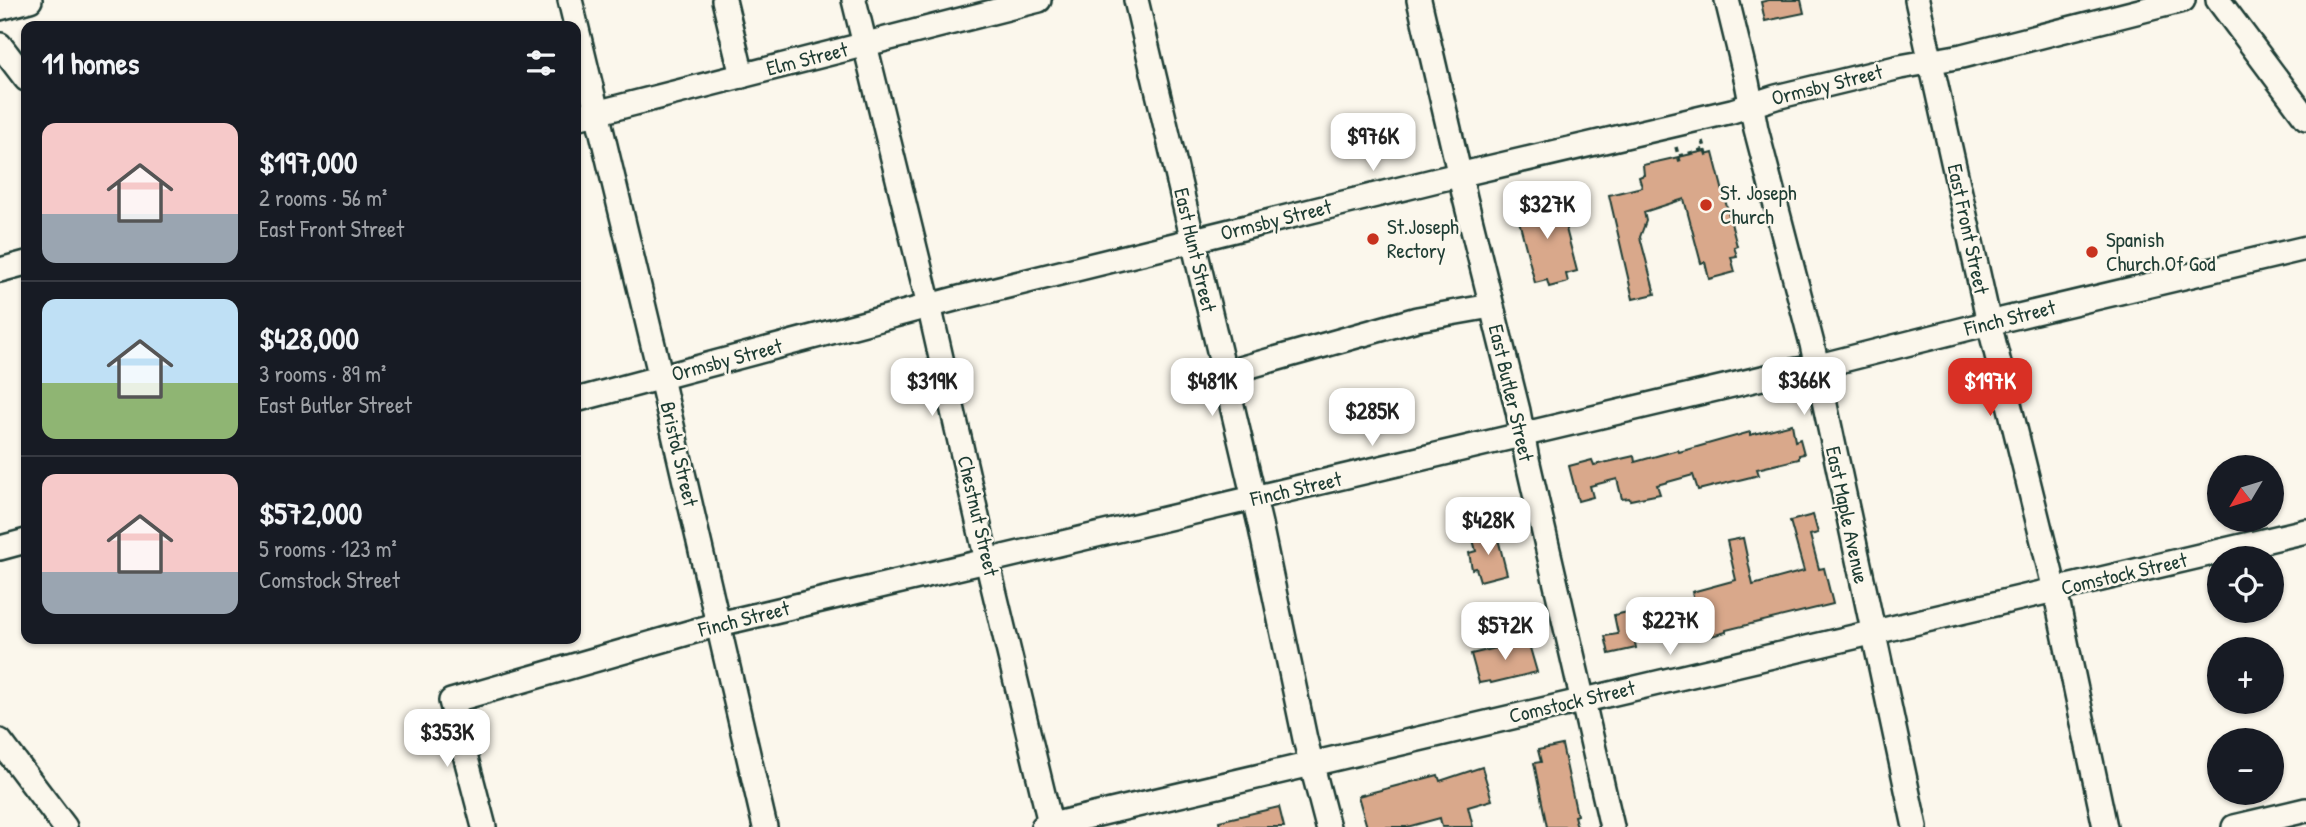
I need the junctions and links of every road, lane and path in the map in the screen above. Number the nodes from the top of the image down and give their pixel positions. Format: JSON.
{"nodes":[{"id":1,"x":30,"y":0,"type":"edge"},
{"id":2,"x":570,"y":0,"type":"edge"},
{"id":3,"x":724,"y":0,"type":"edge"},
{"id":4,"x":854,"y":0,"type":"edge"},
{"id":5,"x":1039,"y":0,"type":"edge"},
{"id":6,"x":1136,"y":0,"type":"edge"},
{"id":7,"x":1419,"y":0,"type":"edge"},
{"id":8,"x":1727,"y":0,"type":"edge"},
{"id":9,"x":1917,"y":0,"type":"edge"},
{"id":10,"x":2183,"y":0,"type":"edge"},
{"id":11,"x":2218,"y":0,"type":"edge"},
{"id":12,"x":0,"y":8,"type":"edge"},
{"id":13,"x":573,"y":21,"type":"edge"},
{"id":14,"x":0,"y":45,"type":"edge"},
{"id":15,"x":865,"y":45,"type":"junction"},
{"id":16,"x":1932,"y":62,"type":"junction"},
{"id":17,"x":21,"y":72,"type":"edge"},
{"id":18,"x":742,"y":76,"type":"junction"},
{"id":19,"x":581,"y":79,"type":"edge"},
{"id":20,"x":1752,"y":105,"type":"junction"},
{"id":21,"x":586,"y":115,"type":"edge"},
{"id":22,"x":2306,"y":118,"type":"edge"},
{"id":23,"x":1703,"y":141,"type":"dead end"},
{"id":24,"x":1676,"y":147,"type":"dead end"},
{"id":25,"x":1706,"y":149,"type":"junction"},
{"id":26,"x":1707,"y":155,"type":"dead end"},
{"id":27,"x":1460,"y":175,"type":"junction"},
{"id":28,"x":1192,"y":241,"type":"junction"},
{"id":29,"x":2306,"y":248,"type":"edge"},
{"id":30,"x":21,"y":264,"type":"edge"},
{"id":31,"x":0,"y":270,"type":"edge"},
{"id":32,"x":929,"y":305,"type":"junction"},
{"id":33,"x":1491,"y":306,"type":"junction"},
{"id":34,"x":1989,"y":323,"type":"junction"},
{"id":35,"x":1815,"y":367,"type":"junction"},
{"id":36,"x":1224,"y":373,"type":"junction"},
{"id":37,"x":661,"y":378,"type":"junction"},
{"id":38,"x":581,"y":399,"type":"edge"},
{"id":39,"x":1522,"y":435,"type":"junction"},
{"id":40,"x":1253,"y":498,"type":"junction"},
{"id":41,"x":2306,"y":531,"type":"edge"},
{"id":42,"x":21,"y":542,"type":"edge"},
{"id":43,"x":0,"y":548,"type":"edge"},
{"id":44,"x":987,"y":561,"type":"junction"},
{"id":45,"x":2055,"y":590,"type":"junction"},
{"id":46,"x":719,"y":624,"type":"junction"},
{"id":47,"x":1873,"y":633,"type":"junction"},
{"id":48,"x":1583,"y":700,"type":"junction"},
{"id":49,"x":0,"y":741,"type":"edge"},
{"id":50,"x":1311,"y":763,"type":"junction"},
{"id":51,"x":2306,"y":810,"type":"edge"},
{"id":52,"x":1048,"y":826,"type":"edge"},
{"id":53,"x":65,"y":827,"type":"edge"},
{"id":54,"x":484,"y":827,"type":"edge"},
{"id":55,"x":765,"y":827,"type":"edge"},
{"id":56,"x":1328,"y":827,"type":"edge"},
{"id":57,"x":1612,"y":827,"type":"edge"},
{"id":58,"x":1915,"y":827,"type":"edge"},
{"id":59,"x":2105,"y":827,"type":"edge"},
{"id":60,"x":2234,"y":827,"type":"edge"}],
"edges":[{"from":1,"to":12,"type":"street"},
{"from":2,"to":13,"type":"street","name":"Bristol Street"},
{"from":3,"to":18,"type":"street"},
{"from":4,"to":15,"type":"street","name":"Chestnut Street"},
{"from":5,"to":15,"type":"street","name":"Elm Street"},
{"from":6,"to":28,"type":"street","name":"East Hunt Street"},
{"from":7,"to":27,"type":"street","name":"East Butler Street"},
{"from":8,"to":20,"type":"street","name":"East Maple Avenue"},
{"from":9,"to":16,"type":"street","name":"East Front Street"},
{"from":10,"to":16,"type":"street","name":"Ormsby Street"},
{"from":11,"to":22,"type":"street"},
{"from":14,"to":17,"type":"street"},
{"from":15,"to":18,"type":"street","name":"Elm Street"},
{"from":15,"to":32,"type":"street","name":"Chestnut Street"},
{"from":16,"to":20,"type":"street","name":"Ormsby Street"},
{"from":16,"to":34,"type":"street","name":"East Front Street"},
{"from":18,"to":21,"type":"street","name":"Elm Street"},
{"from":19,"to":21,"type":"street","name":"Bristol Street"},
{"from":20,"to":27,"type":"street","name":"Ormsby Street"},
{"from":20,"to":35,"type":"street","name":"East Maple Avenue"},
{"from":21,"to":37,"type":"street","name":"Bristol Street"},
{"from":23,"to":25,"type":"path"},
{"from":24,"to":25,"type":"path"},
{"from":25,"to":26,"type":"path"},
{"from":27,"to":28,"type":"street","name":"Ormsby Street"},
{"from":27,"to":33,"type":"street","name":"East Butler Street"},
{"from":28,"to":32,"type":"street","name":"Ormsby Street"},
{"from":28,"to":36,"type":"street","name":"East Hunt Street"},
{"from":29,"to":34,"type":"street","name":"Finch Street"},
{"from":30,"to":31,"type":"street"},
{"from":32,"to":37,"type":"street","name":"Ormsby Street"},
{"from":32,"to":44,"type":"street","name":"Chestnut Street"},
{"from":33,"to":36,"type":"street"},
{"from":33,"to":39,"type":"street","name":"East Butler Street"},
{"from":34,"to":35,"type":"street","name":"Finch Street"},
{"from":34,"to":45,"type":"street","name":"East Front Street"},
{"from":35,"to":39,"type":"street","name":"Finch Street"},
{"from":35,"to":47,"type":"street","name":"East Maple Avenue"},
{"from":36,"to":40,"type":"street","name":"East Hunt Street"},
{"from":37,"to":38,"type":"street","name":"Ormsby Street"},
{"from":37,"to":46,"type":"street","name":"Bristol Street"},
{"from":39,"to":40,"type":"street","name":"Finch Street"},
{"from":39,"to":48,"type":"street","name":"East Butler Street"},
{"from":40,"to":44,"type":"street","name":"Finch Street"},
{"from":40,"to":50,"type":"street","name":"East Hunt Street"},
{"from":41,"to":45,"type":"street","name":"Comstock Street"},
{"from":42,"to":43,"type":"street"},
{"from":44,"to":46,"type":"street","name":"Finch Street"},
{"from":44,"to":52,"type":"street","name":"Chestnut Street"},
{"from":45,"to":47,"type":"street","name":"Comstock Street"},
{"from":45,"to":59,"type":"street","name":"East Front Street"},
{"from":46,"to":54,"type":"street","name":"Finch Street"},
{"from":46,"to":55,"type":"street","name":"Bristol Street"},
{"from":47,"to":48,"type":"street","name":"Comstock Street"},
{"from":47,"to":58,"type":"street","name":"East Maple Avenue"},
{"from":48,"to":50,"type":"street","name":"Comstock Street"},
{"from":48,"to":57,"type":"street","name":"East Butler Street"},
{"from":49,"to":53,"type":"street"},
{"from":50,"to":52,"type":"street","name":"Comstock Street"},
{"from":50,"to":56,"type":"street","name":"East Hunt Street"},
{"from":51,"to":60,"type":"street"}]}
